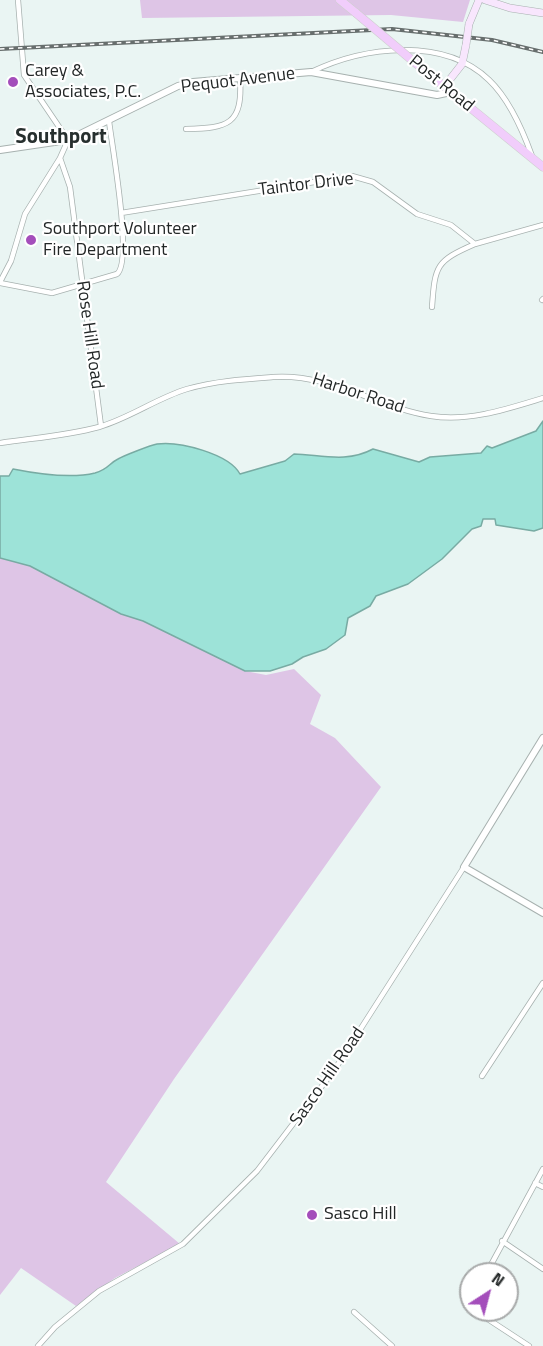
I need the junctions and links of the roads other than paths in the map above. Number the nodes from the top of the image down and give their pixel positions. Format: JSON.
{"nodes":[{"id":1,"x":18,"y":0,"type":"edge"},
{"id":2,"x":340,"y":0,"type":"edge"},
{"id":3,"x":479,"y":0,"type":"edge"},
{"id":4,"x":485,"y":0,"type":"edge"},
{"id":5,"x":543,"y":13,"type":"edge"},
{"id":6,"x":462,"y":64,"type":"junction"},
{"id":7,"x":311,"y":72,"type":"junction"},
{"id":8,"x":240,"y":78,"type":"junction"},
{"id":9,"x":448,"y":89,"type":"junction"},
{"id":10,"x":109,"y":121,"type":"junction"},
{"id":11,"x":186,"y":129,"type":"dead end"},
{"id":12,"x":68,"y":140,"type":"junction"},
{"id":13,"x":0,"y":150,"type":"edge"},
{"id":14,"x":60,"y":158,"type":"junction"},
{"id":15,"x":532,"y":158,"type":"junction"},
{"id":16,"x":543,"y":167,"type":"edge"},
{"id":17,"x":121,"y":213,"type":"junction"},
{"id":18,"x":543,"y":225,"type":"edge"},
{"id":19,"x":475,"y":244,"type":"junction"},
{"id":20,"x":0,"y":282,"type":"edge"},
{"id":21,"x":82,"y":285,"type":"junction"},
{"id":22,"x":432,"y":307,"type":"dead end"},
{"id":23,"x":543,"y":398,"type":"edge"},
{"id":24,"x":101,"y":426,"type":"junction"},
{"id":25,"x":0,"y":443,"type":"edge"},
{"id":26,"x":543,"y":738,"type":"edge"},
{"id":27,"x":464,"y":867,"type":"junction"},
{"id":28,"x":543,"y":913,"type":"edge"},
{"id":29,"x":543,"y":982,"type":"edge"},
{"id":30,"x":482,"y":1076,"type":"dead end"},
{"id":31,"x":543,"y":1169,"type":"edge"},
{"id":32,"x":535,"y":1183,"type":"junction"},
{"id":33,"x":543,"y":1187,"type":"edge"},
{"id":34,"x":502,"y":1241,"type":"junction"},
{"id":35,"x":492,"y":1262,"type":"edge"},
{"id":36,"x":543,"y":1269,"type":"edge"},
{"id":37,"x":354,"y":1312,"type":"dead end"},
{"id":38,"x":492,"y":1322,"type":"edge"},
{"id":39,"x":38,"y":1346,"type":"edge"},
{"id":40,"x":392,"y":1346,"type":"edge"},
{"id":41,"x":529,"y":1346,"type":"edge"}],
"edges":[{"from":1,"to":12,"type":"street"},
{"from":2,"to":9,"type":"main road","name":"Post Road","bridge":true},
{"from":3,"to":6,"type":"main road","bridge":true},
{"from":4,"to":5,"type":"main road"},
{"from":6,"to":7,"type":"street"},
{"from":6,"to":9,"type":"main road"},
{"from":6,"to":15,"type":"street"},
{"from":7,"to":8,"type":"street","name":"Pequot Avenue"},
{"from":7,"to":9,"type":"street","name":"Pequot Avenue"},
{"from":8,"to":10,"type":"street","name":"Pequot Avenue"},
{"from":8,"to":11,"type":"street"},
{"from":9,"to":15,"type":"main road","name":"Post Road"},
{"from":10,"to":12,"type":"street","name":"Pequot Avenue"},
{"from":10,"to":17,"type":"street"},
{"from":12,"to":13,"type":"street","name":"Pequot Avenue"},
{"from":12,"to":14,"type":"street"},
{"from":14,"to":20,"type":"street"},
{"from":14,"to":21,"type":"street","name":"Rose Hill Road"},
{"from":15,"to":16,"type":"main road","name":"Post Road"},
{"from":17,"to":19,"type":"street","name":"Taintor Drive"},
{"from":17,"to":21,"type":"street"},
{"from":18,"to":19,"type":"street"},
{"from":19,"to":22,"type":"street"},
{"from":20,"to":21,"type":"street"},
{"from":21,"to":24,"type":"street","name":"Rose Hill Road"},
{"from":23,"to":24,"type":"street","name":"Harbor Road"},
{"from":24,"to":25,"type":"street","name":"Harbor Road"},
{"from":26,"to":27,"type":"street","name":"Sasco Hill Road"},
{"from":27,"to":28,"type":"street"},
{"from":27,"to":39,"type":"street","name":"Sasco Hill Road"},
{"from":29,"to":30,"type":"street"},
{"from":31,"to":32,"type":"street"},
{"from":32,"to":33,"type":"street"},
{"from":32,"to":34,"type":"street"},
{"from":34,"to":35,"type":"street"},
{"from":34,"to":36,"type":"street"},
{"from":37,"to":40,"type":"street"},
{"from":38,"to":41,"type":"street"}]}
